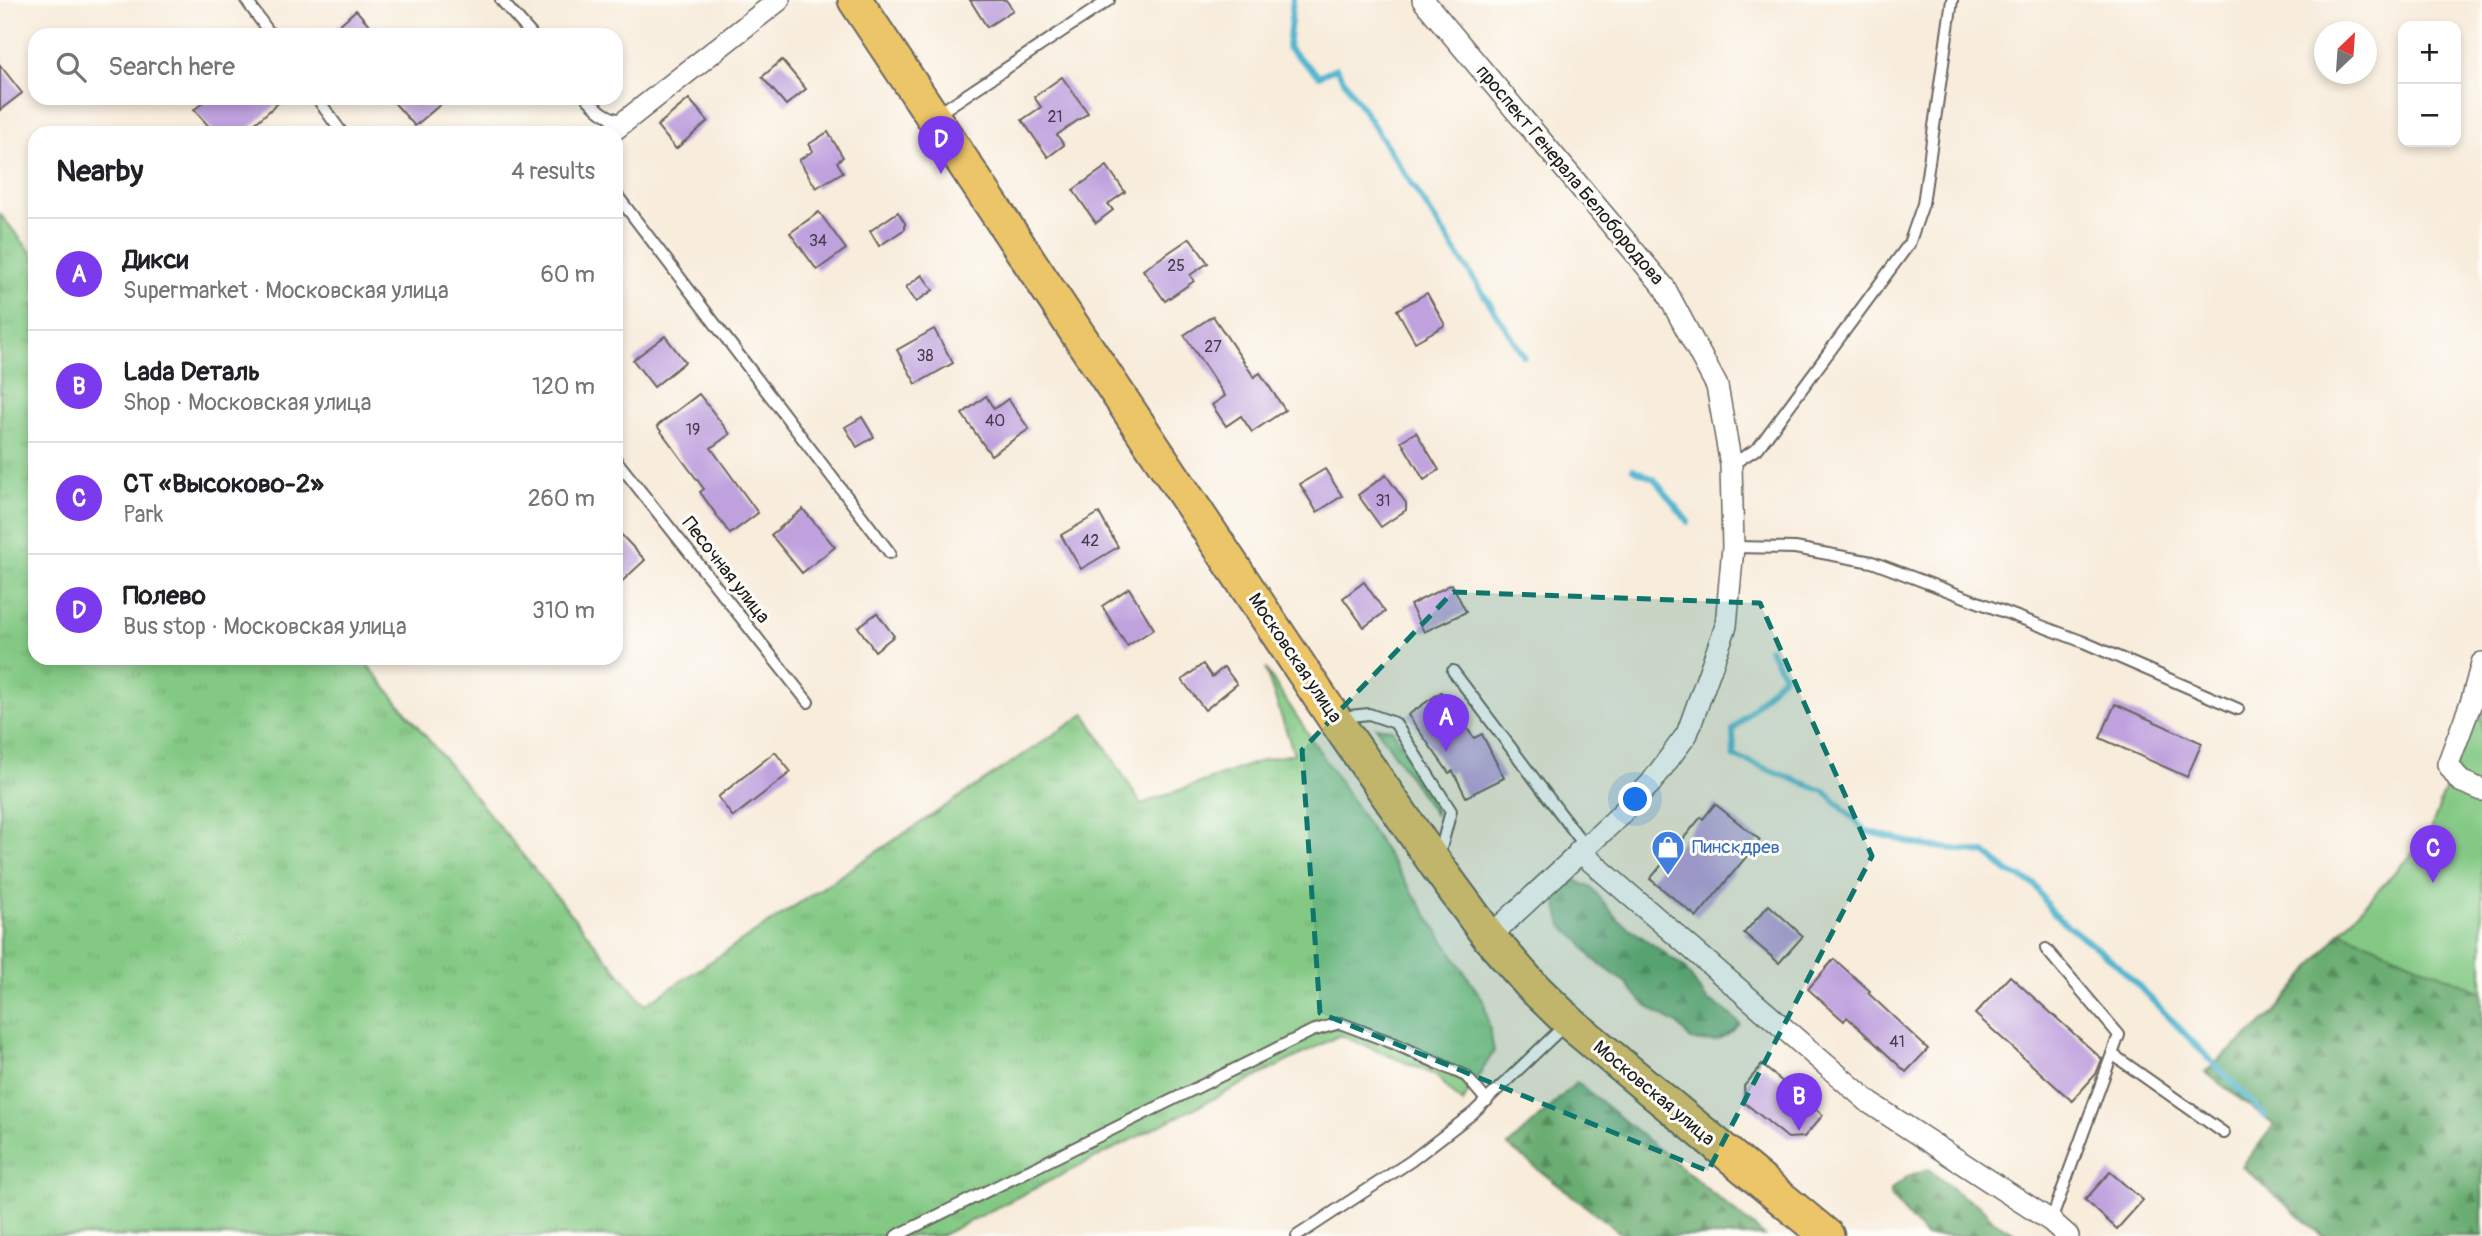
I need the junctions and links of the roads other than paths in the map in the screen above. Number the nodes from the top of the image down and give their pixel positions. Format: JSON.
{"nodes":[{"id":1,"x":246,"y":0,"type":"edge"},
{"id":2,"x":501,"y":0,"type":"edge"},
{"id":3,"x":779,"y":0,"type":"edge"},
{"id":4,"x":855,"y":0,"type":"edge"},
{"id":5,"x":1109,"y":0,"type":"edge"},
{"id":6,"x":1423,"y":0,"type":"edge"},
{"id":7,"x":1952,"y":0,"type":"edge"},
{"id":8,"x":266,"y":28,"type":"edge"},
{"id":9,"x":526,"y":28,"type":"edge"},
{"id":10,"x":322,"y":105,"type":"edge"},
{"id":11,"x":593,"y":105,"type":"edge"},
{"id":12,"x":934,"y":116,"type":"junction"},
{"id":13,"x":337,"y":126,"type":"edge"},
{"id":14,"x":616,"y":126,"type":"edge"},
{"id":15,"x":618,"y":126,"type":"edge"},
{"id":16,"x":623,"y":203,"type":"edge"},
{"id":17,"x":1731,"y":465,"type":"junction"},
{"id":18,"x":623,"y":469,"type":"edge"},
{"id":19,"x":1732,"y":547,"type":"junction"},
{"id":20,"x":890,"y":553,"type":"dead end"},
{"id":21,"x":2482,"y":663,"type":"edge"},
{"id":22,"x":1453,"y":671,"type":"dead end"},
{"id":23,"x":808,"y":702,"type":"dead end"},
{"id":24,"x":2238,"y":709,"type":"dead end"},
{"id":25,"x":1334,"y":718,"type":"junction"},
{"id":26,"x":2482,"y":790,"type":"edge"},
{"id":27,"x":1582,"y":848,"type":"junction"},
{"id":28,"x":1437,"y":866,"type":"junction"},
{"id":29,"x":1489,"y":937,"type":"junction"},
{"id":30,"x":2046,"y":949,"type":"dead end"},
{"id":31,"x":1569,"y":1021,"type":"junction"},
{"id":32,"x":2112,"y":1054,"type":"junction"},
{"id":33,"x":1487,"y":1101,"type":"junction"},
{"id":34,"x":2224,"y":1133,"type":"dead end"},
{"id":35,"x":2051,"y":1221,"type":"junction"},
{"id":36,"x":896,"y":1236,"type":"edge"},
{"id":37,"x":1297,"y":1236,"type":"edge"},
{"id":38,"x":1827,"y":1236,"type":"edge"},
{"id":39,"x":2068,"y":1236,"type":"edge"}],
"edges":[{"from":1,"to":8,"type":"lane"},
{"from":2,"to":9,"type":"lane"},
{"from":3,"to":15,"type":"street"},
{"from":4,"to":12,"type":"main road","name":"Московская улица"},
{"from":5,"to":12,"type":"lane"},
{"from":6,"to":17,"type":"street","name":"проспект Генерала Белобородова"},
{"from":7,"to":17,"type":"lane"},
{"from":10,"to":13,"type":"lane"},
{"from":11,"to":14,"type":"lane"},
{"from":12,"to":25,"type":"main road","name":"Московская улица"},
{"from":16,"to":20,"type":"lane"},
{"from":17,"to":19,"type":"street","name":"проспект Генерала Белобородова"},
{"from":18,"to":23,"type":"lane","name":"Песочная улица"},
{"from":19,"to":24,"type":"lane"},
{"from":19,"to":27,"type":"street","name":"проспект Генерала Белобородова"},
{"from":21,"to":26,"type":"street"},
{"from":22,"to":27,"type":"lane"},
{"from":25,"to":28,"type":"main road","name":"Московская улица"},
{"from":25,"to":28,"type":"lane"},
{"from":27,"to":29,"type":"street","name":"проспект Генерала Белобородова"},
{"from":27,"to":35,"type":"street"},
{"from":28,"to":29,"type":"main road","name":"Московская улица"},
{"from":29,"to":31,"type":"main road","name":"Московская улица"},
{"from":30,"to":32,"type":"lane"},
{"from":31,"to":33,"type":"lane"},
{"from":31,"to":38,"type":"main road","name":"Московская улица"},
{"from":32,"to":34,"type":"lane"},
{"from":32,"to":35,"type":"lane"},
{"from":33,"to":36,"type":"lane"},
{"from":33,"to":37,"type":"lane"},
{"from":35,"to":39,"type":"street"}]}
